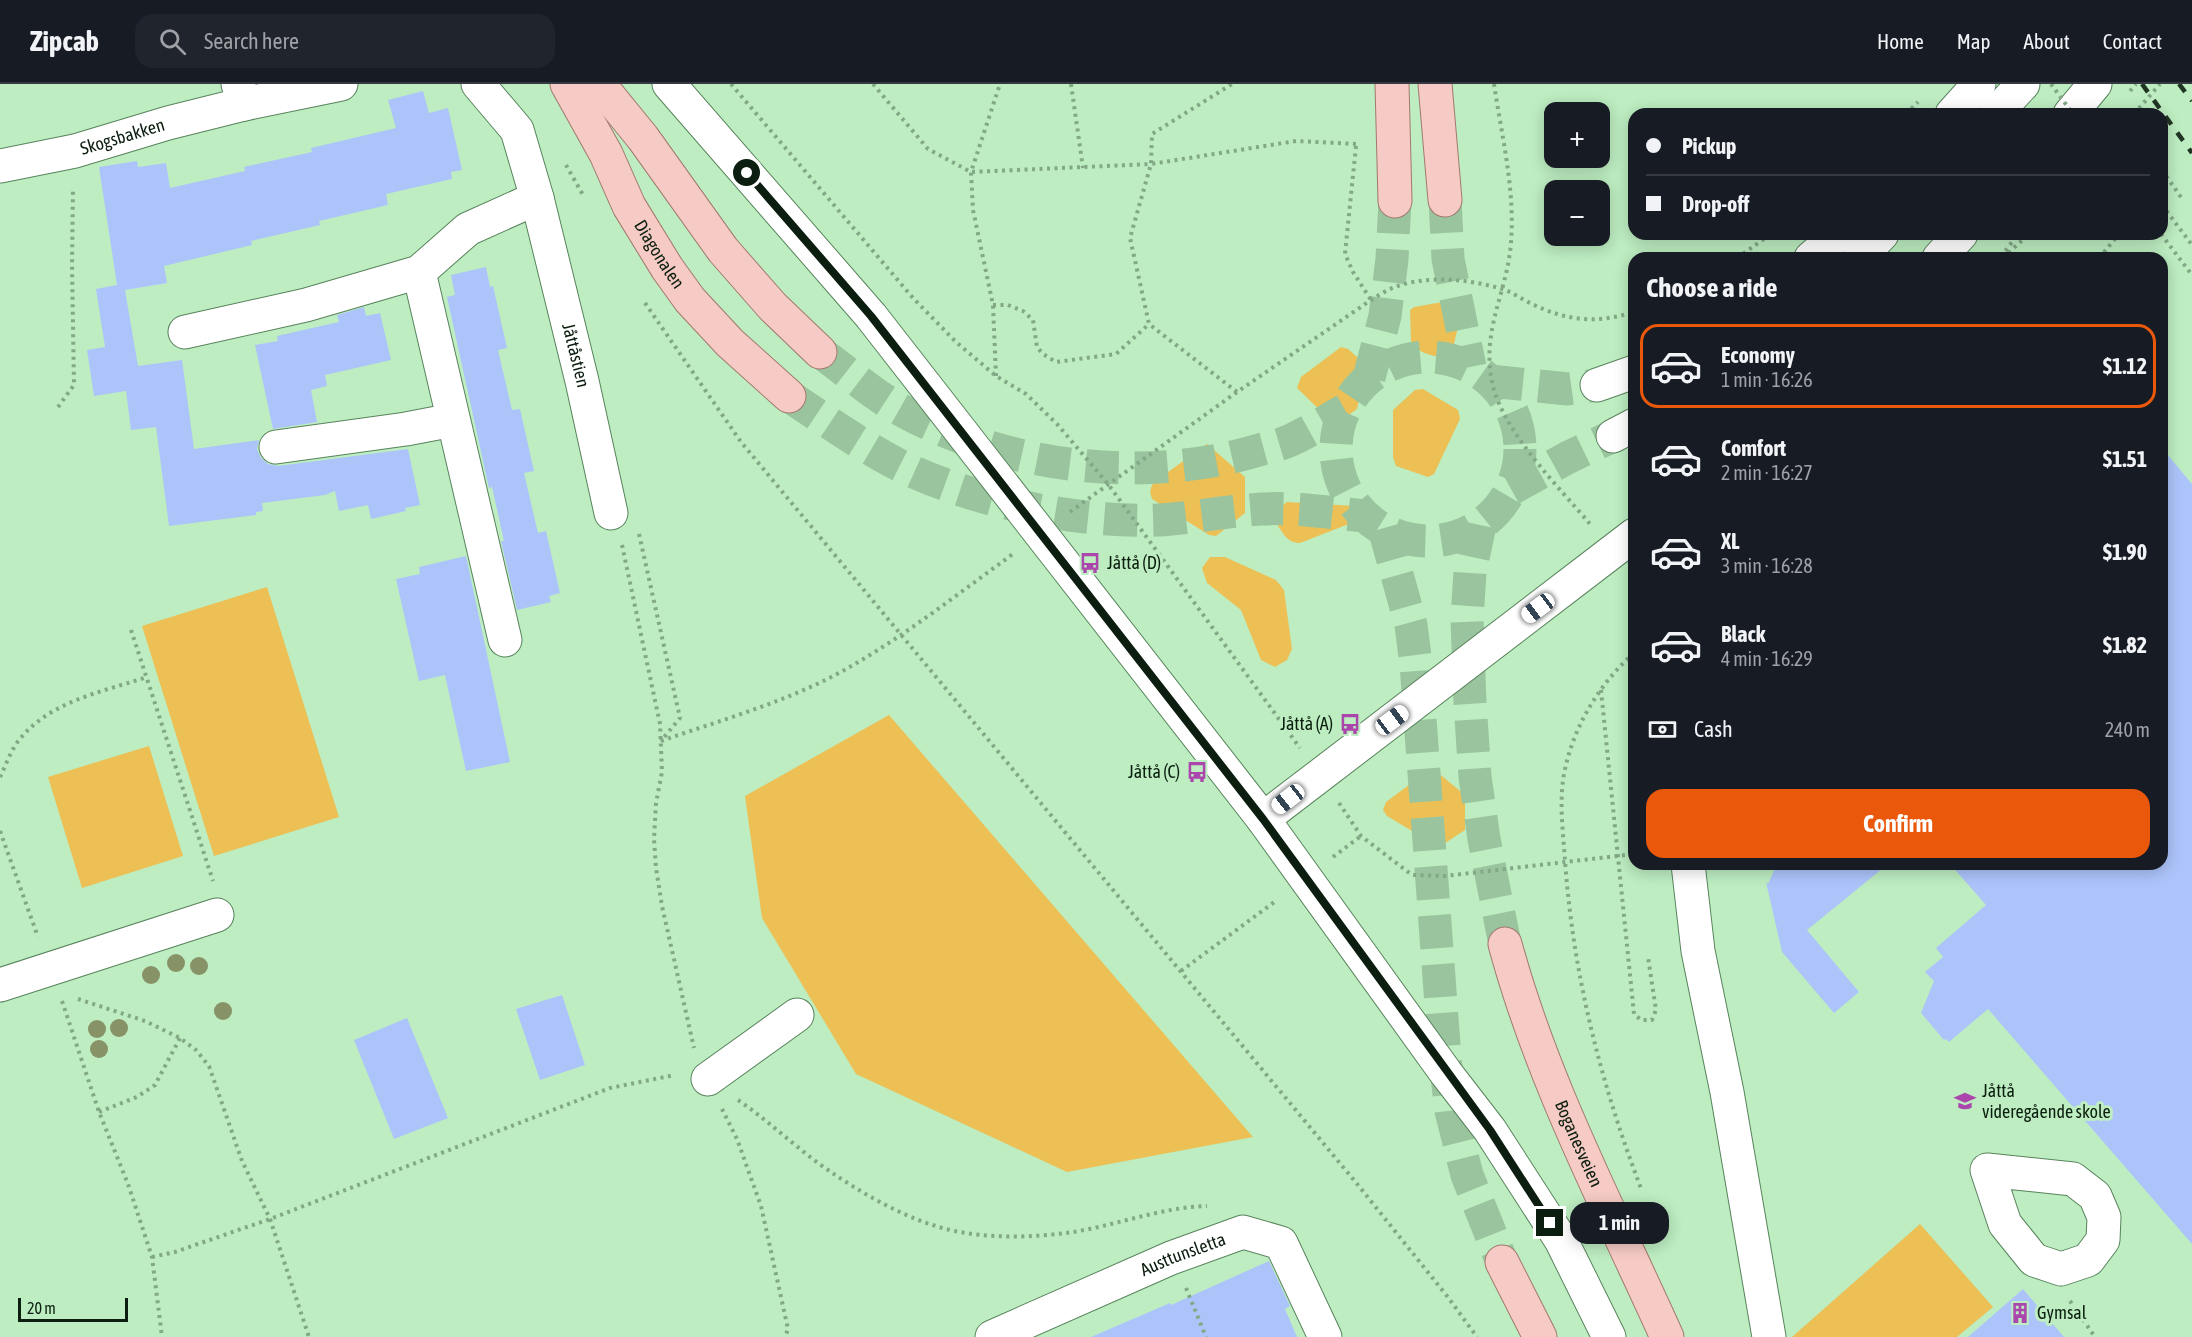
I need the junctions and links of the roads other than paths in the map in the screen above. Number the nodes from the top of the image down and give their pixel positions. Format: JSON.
{"nodes":[{"id":1,"x":341,"y":84,"type":"edge"},
{"id":2,"x":478,"y":84,"type":"edge"},
{"id":3,"x":567,"y":84,"type":"edge"},
{"id":4,"x":599,"y":84,"type":"edge"},
{"id":5,"x":669,"y":84,"type":"edge"},
{"id":6,"x":1392,"y":84,"type":"edge"},
{"id":7,"x":1436,"y":84,"type":"edge"},
{"id":8,"x":1979,"y":84,"type":"edge"},
{"id":9,"x":2023,"y":84,"type":"edge"},
{"id":10,"x":2096,"y":84,"type":"edge"},
{"id":11,"x":241,"y":94,"type":"edge"},
{"id":12,"x":1957,"y":108,"type":"edge"},
{"id":13,"x":2001,"y":108,"type":"edge"},
{"id":14,"x":2076,"y":108,"type":"edge"},
{"id":15,"x":0,"y":166,"type":"edge"},
{"id":16,"x":537,"y":198,"type":"junction"},
{"id":17,"x":1445,"y":200,"type":"tunnel mouth"},
{"id":18,"x":1395,"y":201,"type":"tunnel mouth"},
{"id":19,"x":1832,"y":240,"type":"edge"},
{"id":20,"x":1876,"y":240,"type":"edge"},
{"id":21,"x":1956,"y":240,"type":"edge"},
{"id":22,"x":1818,"y":252,"type":"edge"},
{"id":23,"x":1865,"y":252,"type":"edge"},
{"id":24,"x":1944,"y":252,"type":"edge"},
{"id":25,"x":419,"y":273,"type":"junction"},
{"id":26,"x":185,"y":332,"type":"dead end"},
{"id":27,"x":820,"y":352,"type":"tunnel mouth"},
{"id":28,"x":1628,"y":374,"type":"edge"},
{"id":29,"x":1597,"y":385,"type":"tunnel mouth"},
{"id":30,"x":789,"y":396,"type":"tunnel mouth"},
{"id":31,"x":453,"y":420,"type":"junction"},
{"id":32,"x":276,"y":447,"type":"dead end"},
{"id":33,"x":611,"y":513,"type":"road end"},
{"id":34,"x":1628,"y":540,"type":"edge"},
{"id":35,"x":505,"y":640,"type":"dead end"},
{"id":36,"x":1263,"y":819,"type":"junction"},
{"id":37,"x":1689,"y":870,"type":"edge"},
{"id":38,"x":217,"y":915,"type":"road end"},
{"id":39,"x":1505,"y":944,"type":"tunnel mouth"},
{"id":40,"x":2,"y":980,"type":"edge"},
{"id":41,"x":797,"y":1015,"type":"dead end"},
{"id":42,"x":708,"y":1079,"type":"road end"},
{"id":43,"x":1502,"y":1262,"type":"tunnel mouth"},
{"id":44,"x":992,"y":1337,"type":"edge"},
{"id":45,"x":1325,"y":1337,"type":"edge"},
{"id":46,"x":1540,"y":1337,"type":"edge"},
{"id":47,"x":1609,"y":1337,"type":"edge"},
{"id":48,"x":1668,"y":1337,"type":"edge"},
{"id":49,"x":1769,"y":1337,"type":"edge"}],
"edges":[{"from":1,"to":11,"type":"street"},
{"from":2,"to":16,"type":"street","name":"Jåttåstien"},
{"from":3,"to":30,"type":"main road","name":"Diagonalen"},
{"from":4,"to":27,"type":"main road"},
{"from":5,"to":36,"type":"street"},
{"from":6,"to":18,"type":"main road"},
{"from":7,"to":17,"type":"main road"},
{"from":8,"to":12,"type":"street"},
{"from":9,"to":13,"type":"street"},
{"from":10,"to":14,"type":"street"},
{"from":11,"to":15,"type":"street","name":"Skogsbakken"},
{"from":16,"to":25,"type":"street"},
{"from":16,"to":33,"type":"street","name":"Jåttåstien"},
{"from":19,"to":22,"type":"street"},
{"from":20,"to":23,"type":"street"},
{"from":21,"to":24,"type":"street"},
{"from":25,"to":26,"type":"street"},
{"from":25,"to":31,"type":"street"},
{"from":28,"to":29,"type":"street"},
{"from":31,"to":32,"type":"street"},
{"from":31,"to":35,"type":"street"},
{"from":34,"to":36,"type":"street"},
{"from":36,"to":47,"type":"street"},
{"from":37,"to":49,"type":"street"},
{"from":38,"to":40,"type":"street"},
{"from":39,"to":48,"type":"main road","name":"Boganesveien"},
{"from":41,"to":42,"type":"street"},
{"from":43,"to":46,"type":"main road"},
{"from":44,"to":45,"type":"street","name":"Austtunsletta"}]}
